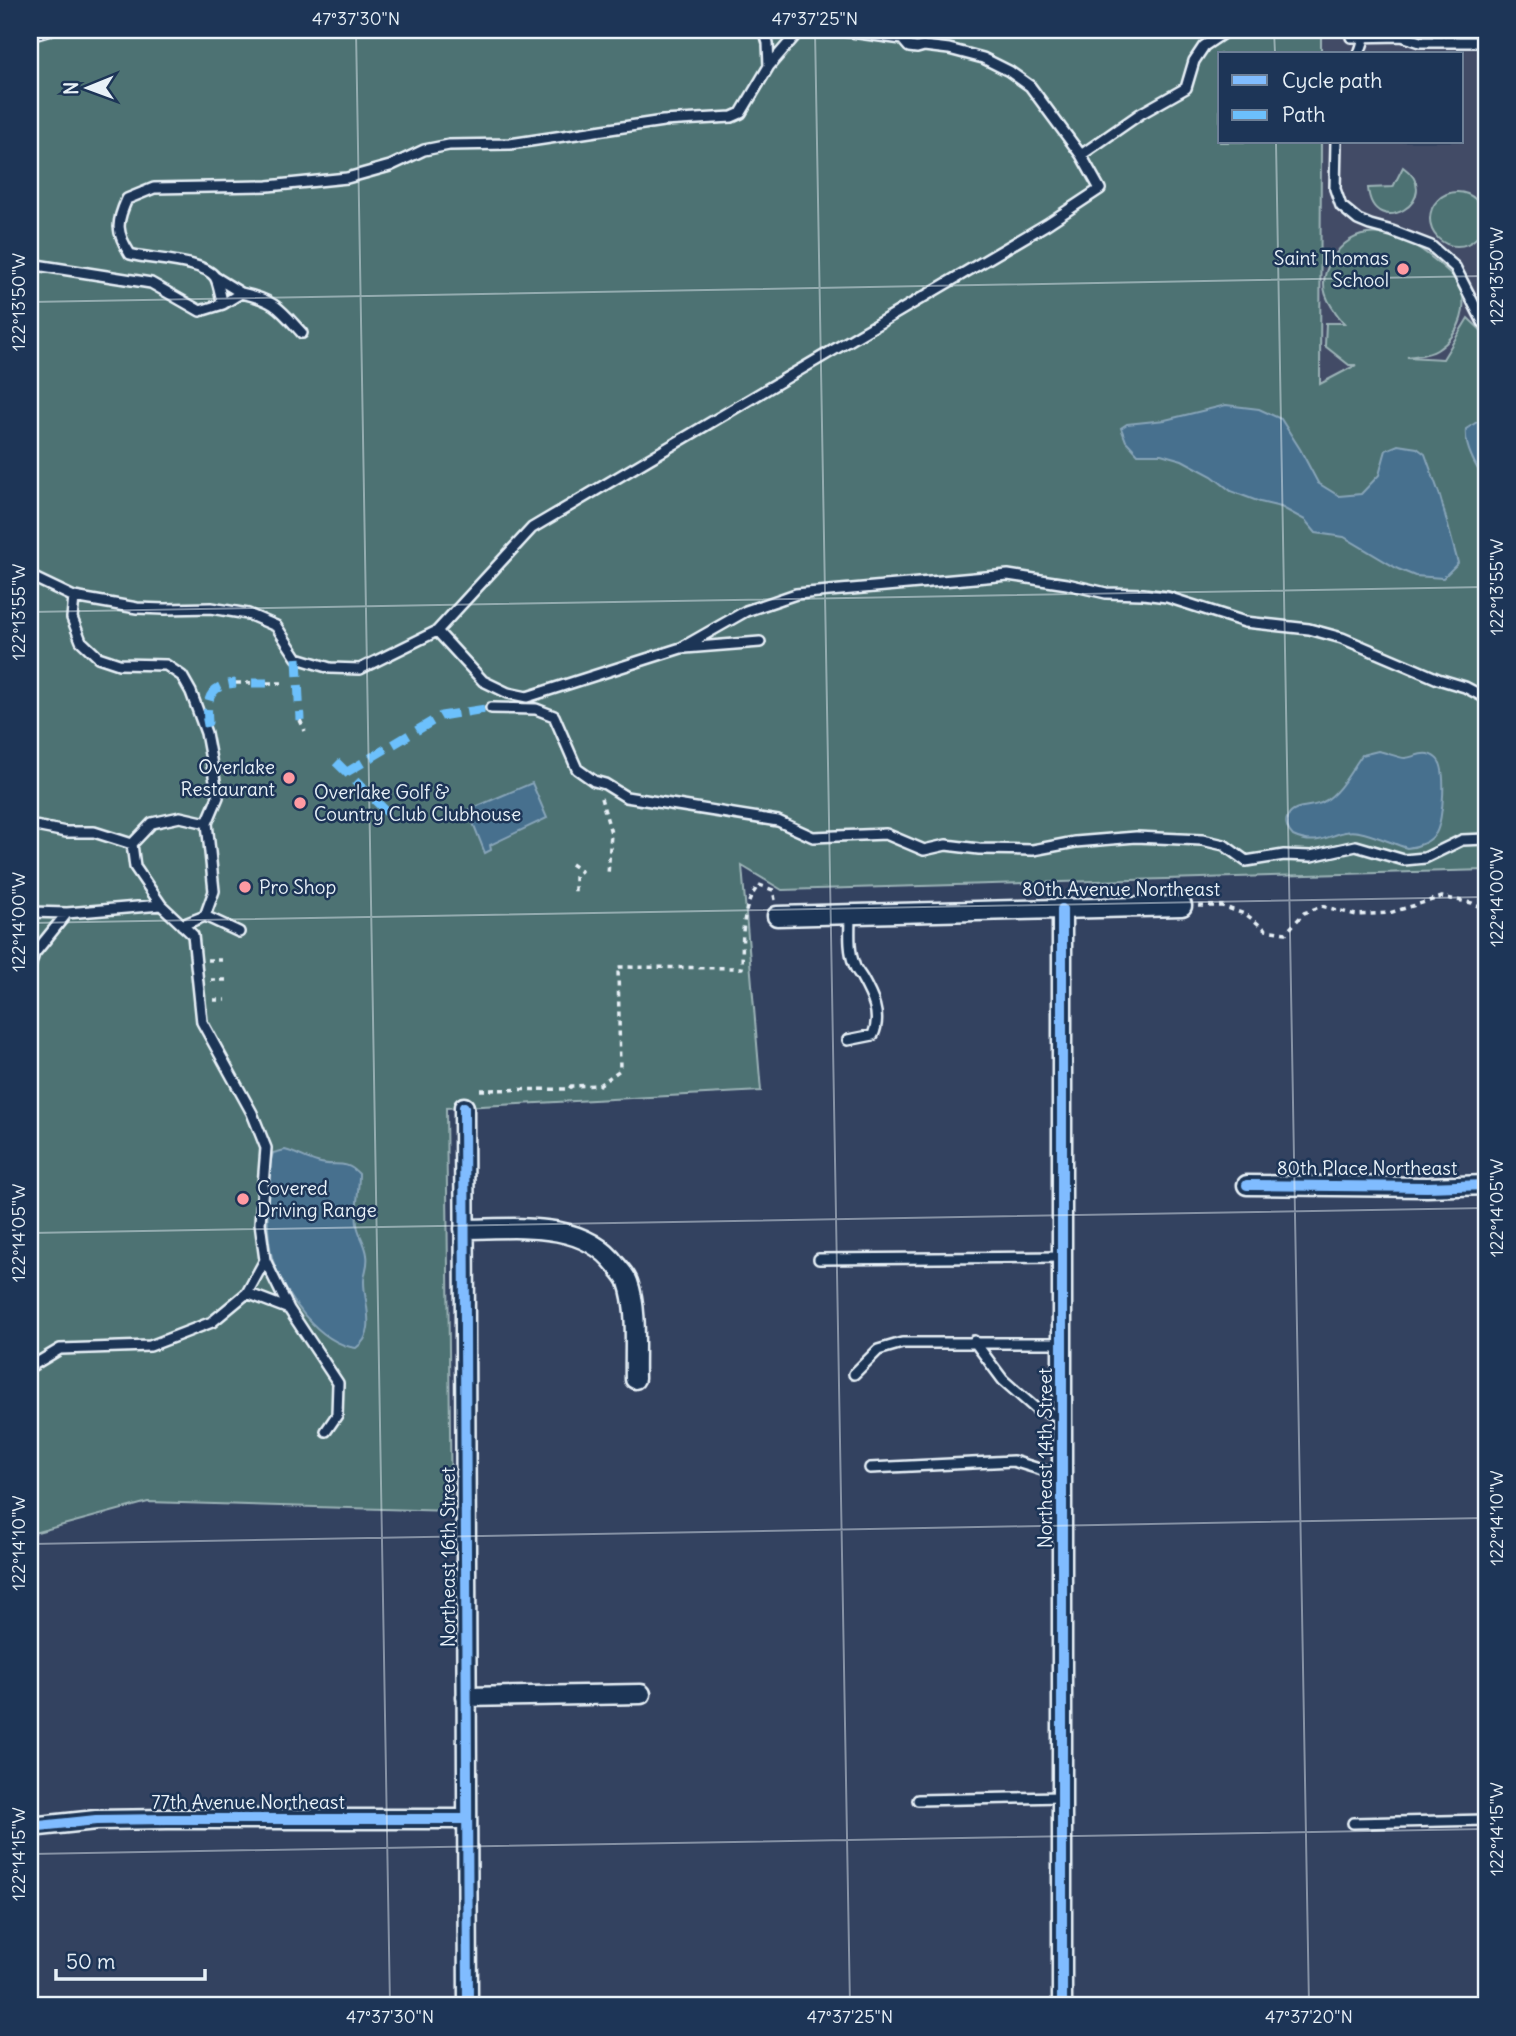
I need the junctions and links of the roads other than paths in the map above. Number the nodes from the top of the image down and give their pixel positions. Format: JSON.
{"nodes":[{"id":1,"x":50,"y":30,"type":"edge"},
{"id":2,"x":764,"y":30,"type":"edge"},
{"id":3,"x":800,"y":30,"type":"edge"},
{"id":4,"x":822,"y":30,"type":"edge"},
{"id":5,"x":1228,"y":30,"type":"edge"},
{"id":6,"x":1351,"y":30,"type":"edge"},
{"id":7,"x":1402,"y":33,"type":"edge"},
{"id":8,"x":30,"y":36,"type":"edge"},
{"id":9,"x":1364,"y":36,"type":"junction"},
{"id":10,"x":1486,"y":42,"type":"edge"},
{"id":11,"x":1360,"y":52,"type":"edge"},
{"id":12,"x":769,"y":66,"type":"junction"},
{"id":13,"x":1335,"y":144,"type":"edge"},
{"id":14,"x":1081,"y":155,"type":"junction"},
{"id":15,"x":30,"y":264,"type":"edge"},
{"id":16,"x":215,"y":277,"type":"junction"},
{"id":17,"x":241,"y":293,"type":"junction"},
{"id":18,"x":223,"y":304,"type":"junction"},
{"id":19,"x":1486,"y":324,"type":"edge"},
{"id":20,"x":302,"y":333,"type":"dead end"},
{"id":21,"x":30,"y":576,"type":"edge"},
{"id":22,"x":74,"y":597,"type":"junction"},
{"id":23,"x":437,"y":631,"type":"junction"},
{"id":24,"x":760,"y":642,"type":"dead end"},
{"id":25,"x":681,"y":648,"type":"junction"},
{"id":26,"x":508,"y":693,"type":"junction"},
{"id":27,"x":1486,"y":698,"type":"edge"},
{"id":28,"x":207,"y":823,"type":"junction"},
{"id":29,"x":30,"y":825,"type":"edge"},
{"id":30,"x":1486,"y":839,"type":"edge"},
{"id":31,"x":132,"y":844,"type":"junction"},
{"id":32,"x":161,"y":905,"type":"junction"},
{"id":33,"x":1182,"y":906,"type":"road end"},
{"id":34,"x":1062,"y":909,"type":"junction"},
{"id":35,"x":30,"y":912,"type":"edge"},
{"id":36,"x":67,"y":913,"type":"junction"},
{"id":37,"x":850,"y":915,"type":"junction"},
{"id":38,"x":205,"y":916,"type":"junction"},
{"id":39,"x":777,"y":916,"type":"road end"},
{"id":40,"x":182,"y":925,"type":"junction"},
{"id":41,"x":239,"y":932,"type":"dead end"},
{"id":42,"x":30,"y":967,"type":"edge"},
{"id":43,"x":848,"y":1040,"type":"dead end"},
{"id":44,"x":464,"y":1107,"type":"dead end"},
{"id":45,"x":1247,"y":1185,"type":"dead end"},
{"id":46,"x":1486,"y":1185,"type":"edge"},
{"id":47,"x":464,"y":1229,"type":"junction"},
{"id":48,"x":1062,"y":1257,"type":"junction"},
{"id":49,"x":820,"y":1259,"type":"dead end"},
{"id":50,"x":265,"y":1260,"type":"junction"},
{"id":51,"x":247,"y":1293,"type":"junction"},
{"id":52,"x":289,"y":1309,"type":"junction"},
{"id":53,"x":974,"y":1342,"type":"junction"},
{"id":54,"x":1062,"y":1343,"type":"junction"},
{"id":55,"x":30,"y":1367,"type":"edge"},
{"id":56,"x":854,"y":1374,"type":"dead end"},
{"id":57,"x":635,"y":1379,"type":"dead end"},
{"id":58,"x":1062,"y":1417,"type":"junction"},
{"id":59,"x":326,"y":1431,"type":"dead end"},
{"id":60,"x":870,"y":1468,"type":"dead end"},
{"id":61,"x":1062,"y":1476,"type":"junction"},
{"id":62,"x":641,"y":1694,"type":"dead end"},
{"id":63,"x":466,"y":1697,"type":"junction"},
{"id":64,"x":1062,"y":1797,"type":"junction"},
{"id":65,"x":918,"y":1800,"type":"dead end"},
{"id":66,"x":467,"y":1819,"type":"junction"},
{"id":67,"x":1486,"y":1820,"type":"edge"},
{"id":68,"x":1353,"y":1823,"type":"dead end"},
{"id":69,"x":30,"y":1827,"type":"edge"},
{"id":70,"x":468,"y":2006,"type":"edge"},
{"id":71,"x":1062,"y":2006,"type":"edge"}],
"edges":[{"from":1,"to":8,"type":"lane"},
{"from":2,"to":12,"type":"lane"},
{"from":3,"to":12,"type":"lane"},
{"from":4,"to":14,"type":"lane"},
{"from":5,"to":14,"type":"lane"},
{"from":6,"to":9,"type":"lane"},
{"from":7,"to":9,"type":"lane"},
{"from":7,"to":10,"type":"lane"},
{"from":9,"to":11,"type":"lane"},
{"from":12,"to":16,"type":"lane"},
{"from":13,"to":19,"type":"lane"},
{"from":14,"to":23,"type":"lane"},
{"from":15,"to":18,"type":"lane"},
{"from":16,"to":17,"type":"lane"},
{"from":16,"to":18,"type":"lane"},
{"from":17,"to":18,"type":"lane"},
{"from":17,"to":20,"type":"lane"},
{"from":21,"to":22,"type":"lane"},
{"from":22,"to":23,"type":"lane"},
{"from":22,"to":28,"type":"lane"},
{"from":23,"to":26,"type":"lane"},
{"from":24,"to":25,"type":"lane"},
{"from":25,"to":26,"type":"lane"},
{"from":25,"to":27,"type":"lane"},
{"from":26,"to":30,"type":"lane"},
{"from":28,"to":31,"type":"lane"},
{"from":28,"to":38,"type":"lane"},
{"from":29,"to":31,"type":"lane"},
{"from":31,"to":32,"type":"lane"},
{"from":32,"to":36,"type":"lane"},
{"from":32,"to":40,"type":"lane"},
{"from":33,"to":34,"type":"street","name":"80th Avenue Northeast"},
{"from":34,"to":37,"type":"street","name":"80th Avenue Northeast"},
{"from":34,"to":48,"type":"street","name":"Northeast 14th Street"},
{"from":35,"to":36,"type":"lane"},
{"from":36,"to":42,"type":"lane"},
{"from":37,"to":39,"type":"street","name":"80th Avenue Northeast"},
{"from":37,"to":43,"type":"lane"},
{"from":38,"to":40,"type":"lane"},
{"from":38,"to":41,"type":"lane"},
{"from":40,"to":50,"type":"lane"},
{"from":44,"to":47,"type":"street","name":"Northeast 16th Street"},
{"from":45,"to":46,"type":"street","name":"80th Place Northeast"},
{"from":47,"to":57,"type":"street"},
{"from":47,"to":63,"type":"street","name":"Northeast 16th Street"},
{"from":48,"to":49,"type":"lane"},
{"from":48,"to":54,"type":"street","name":"Northeast 14th Street"},
{"from":50,"to":51,"type":"lane"},
{"from":50,"to":52,"type":"lane"},
{"from":51,"to":52,"type":"lane"},
{"from":51,"to":55,"type":"lane"},
{"from":52,"to":59,"type":"lane"},
{"from":53,"to":54,"type":"lane"},
{"from":53,"to":56,"type":"lane"},
{"from":53,"to":58,"type":"lane"},
{"from":54,"to":58,"type":"street","name":"Northeast 14th Street"},
{"from":58,"to":61,"type":"street","name":"Northeast 14th Street"},
{"from":60,"to":61,"type":"lane"},
{"from":61,"to":64,"type":"street","name":"Northeast 14th Street"},
{"from":62,"to":63,"type":"street"},
{"from":63,"to":66,"type":"street","name":"Northeast 16th Street"},
{"from":64,"to":65,"type":"lane"},
{"from":64,"to":71,"type":"street","name":"Northeast 14th Street"},
{"from":66,"to":69,"type":"street","name":"77th Avenue Northeast"},
{"from":66,"to":70,"type":"street","name":"Northeast 16th Street"},
{"from":67,"to":68,"type":"lane"}]}
